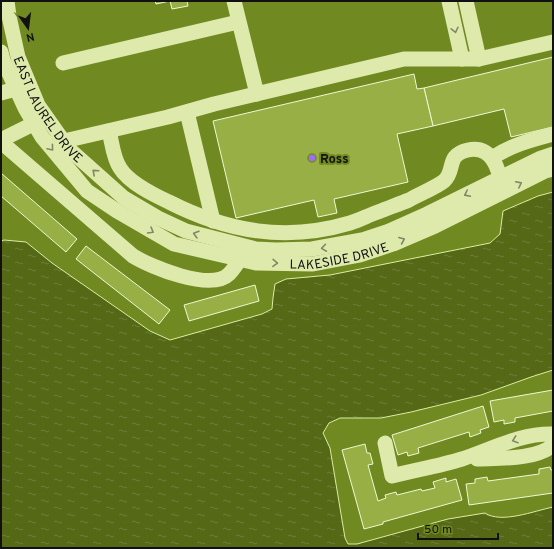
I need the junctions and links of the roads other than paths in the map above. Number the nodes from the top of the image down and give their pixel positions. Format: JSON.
{"nodes":[{"id":1,"x":7,"y":1,"type":"edge"},
{"id":2,"x":234,"y":1,"type":"edge"},
{"id":3,"x":449,"y":1,"type":"edge"},
{"id":4,"x":466,"y":1,"type":"edge"},
{"id":5,"x":238,"y":22,"type":"junction"},
{"id":6,"x":553,"y":42,"type":"edge"},
{"id":7,"x":1,"y":52,"type":"edge"},
{"id":8,"x":479,"y":58,"type":"junction"},
{"id":9,"x":462,"y":59,"type":"junction"},
{"id":10,"x":63,"y":63,"type":"dead end"},
{"id":11,"x":23,"y":86,"type":"junction"},
{"id":12,"x":1,"y":93,"type":"edge"},
{"id":13,"x":257,"y":94,"type":"junction"},
{"id":14,"x":187,"y":112,"type":"junction"},
{"id":15,"x":40,"y":120,"type":"junction"},
{"id":16,"x":109,"y":131,"type":"junction"},
{"id":17,"x":553,"y":134,"type":"edge"},
{"id":18,"x":1,"y":141,"type":"edge"},
{"id":19,"x":64,"y":141,"type":"junction"},
{"id":20,"x":553,"y":154,"type":"edge"},
{"id":21,"x":492,"y":158,"type":"junction"},
{"id":22,"x":553,"y":169,"type":"edge"},
{"id":23,"x":501,"y":185,"type":"junction"},
{"id":24,"x":120,"y":205,"type":"junction"},
{"id":25,"x":213,"y":221,"type":"junction"},
{"id":26,"x":240,"y":259,"type":"junction"},
{"id":27,"x":553,"y":434,"type":"edge"},
{"id":28,"x":385,"y":443,"type":"dead end"},
{"id":29,"x":553,"y":445,"type":"edge"},
{"id":30,"x":460,"y":460,"type":"junction"}],
"edges":[{"from":1,"to":11,"type":"street","name":"EAST LAUREL DRIVE"},
{"from":2,"to":5,"type":"street"},
{"from":3,"to":9,"type":"street","one_way":true},
{"from":4,"to":8,"type":"street"},
{"from":5,"to":10,"type":"street"},
{"from":5,"to":13,"type":"street"},
{"from":6,"to":8,"type":"street"},
{"from":7,"to":11,"type":"street","name":"EAST LAUREL DRIVE"},
{"from":8,"to":9,"type":"street"},
{"from":9,"to":13,"type":"street"},
{"from":11,"to":12,"type":"street"},
{"from":11,"to":15,"type":"street","name":"EAST LAUREL DRIVE"},
{"from":13,"to":14,"type":"street"},
{"from":14,"to":16,"type":"street"},
{"from":14,"to":25,"type":"street"},
{"from":15,"to":18,"type":"street"},
{"from":15,"to":19,"type":"street","name":"EAST LAUREL DRIVE"},
{"from":15,"to":24,"type":"street","name":"EAST LAUREL DRIVE","one_way":true},
{"from":16,"to":19,"type":"street"},
{"from":16,"to":25,"type":"street"},
{"from":17,"to":21,"type":"street"},
{"from":18,"to":26,"type":"street"},
{"from":24,"to":19,"type":"street","name":"EAST LAUREL DRIVE","one_way":true},
{"from":20,"to":23,"type":"street","name":"LAKESIDE DRIVE"},
{"from":21,"to":23,"type":"street"},
{"from":21,"to":25,"type":"street"},
{"from":23,"to":22,"type":"street","name":"LAKESIDE DRIVE","one_way":true},
{"from":23,"to":24,"type":"street","name":"LAKESIDE DRIVE","one_way":true},
{"from":26,"to":23,"type":"street","name":"LAKESIDE DRIVE","one_way":true},
{"from":24,"to":26,"type":"street","name":"LAKESIDE DRIVE","one_way":true},
{"from":27,"to":30,"type":"street","one_way":true},
{"from":28,"to":30,"type":"street"},
{"from":29,"to":30,"type":"street"}]}
